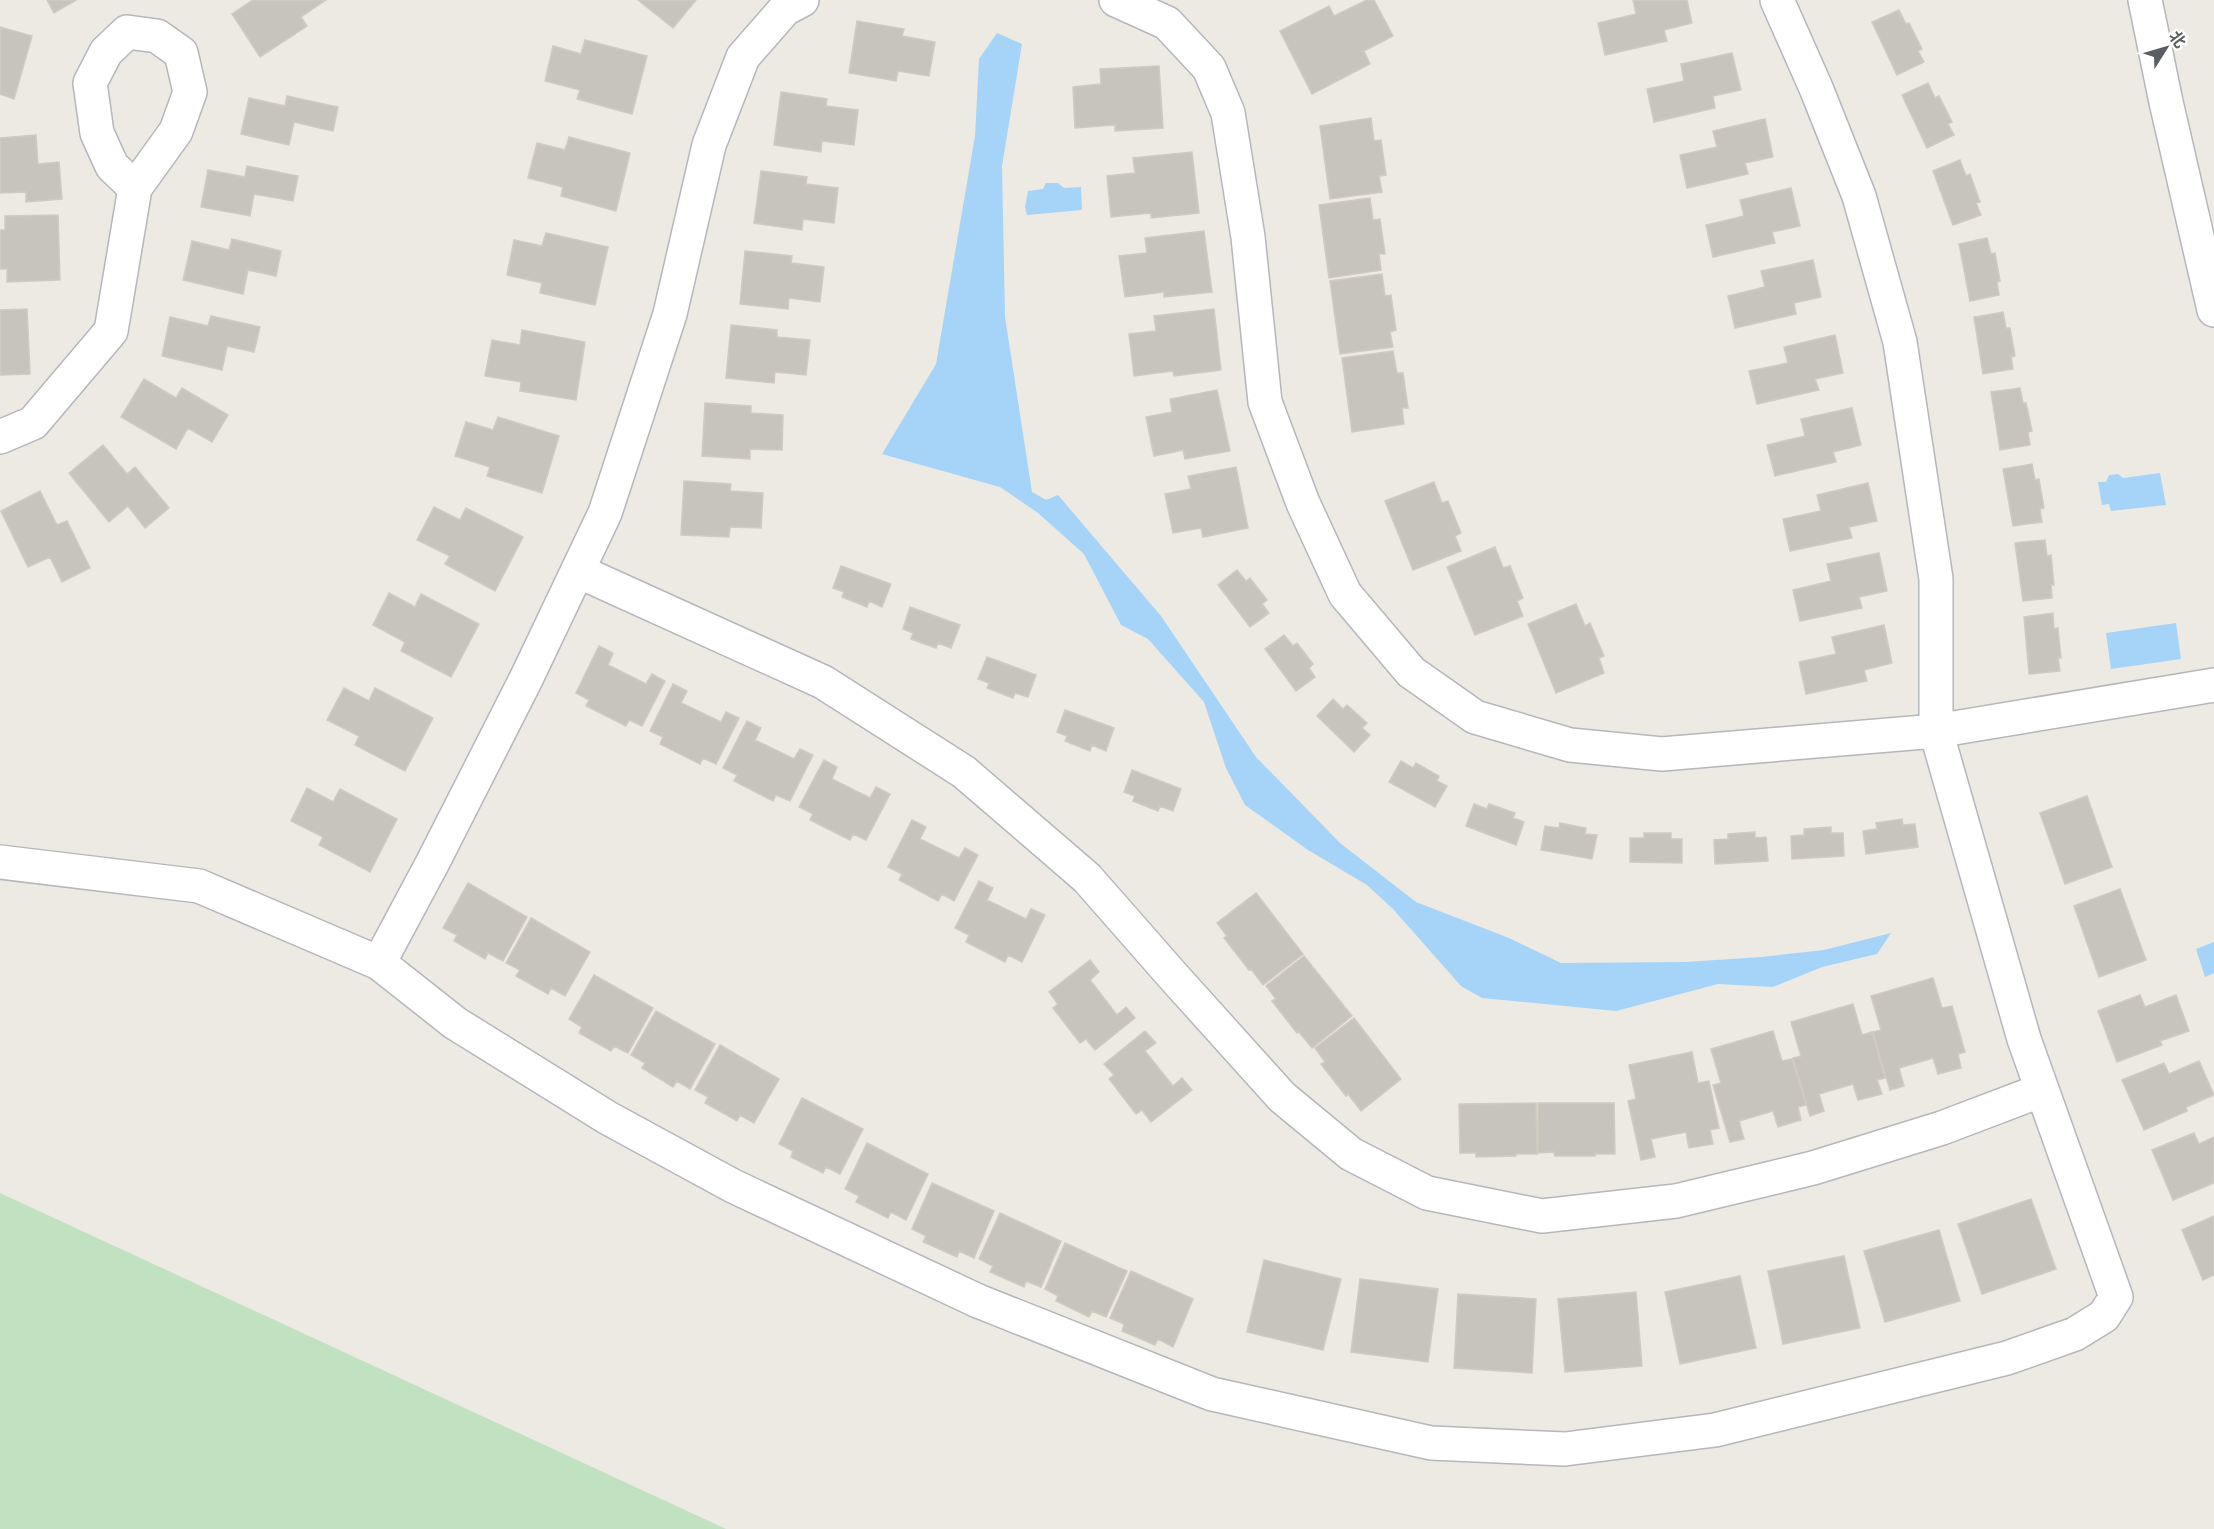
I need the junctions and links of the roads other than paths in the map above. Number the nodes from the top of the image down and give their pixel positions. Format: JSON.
{"nodes":[{"id":1,"x":802,"y":0,"type":"edge"},
{"id":2,"x":1116,"y":0,"type":"edge"},
{"id":3,"x":2145,"y":0,"type":"edge"},
{"id":4,"x":1784,"y":7,"type":"edge"},
{"id":5,"x":135,"y":188,"type":"dead end"},
{"id":6,"x":2214,"y":310,"type":"edge"},
{"id":7,"x":0,"y":437,"type":"edge"},
{"id":8,"x":578,"y":571,"type":"junction"},
{"id":9,"x":2214,"y":685,"type":"edge"},
{"id":10,"x":1936,"y":731,"type":"junction"},
{"id":11,"x":0,"y":862,"type":"edge"},
{"id":12,"x":379,"y":963,"type":"junction"},
{"id":13,"x":2042,"y":1090,"type":"junction"}],
"edges":[{"from":1,"to":8,"type":"street"},
{"from":2,"to":10,"type":"street"},
{"from":3,"to":6,"type":"street"},
{"from":4,"to":10,"type":"street"},
{"from":5,"to":7,"type":"street"},
{"from":8,"to":12,"type":"street"},
{"from":8,"to":13,"type":"street"},
{"from":9,"to":10,"type":"street"},
{"from":10,"to":13,"type":"street"},
{"from":11,"to":12,"type":"street"},
{"from":12,"to":13,"type":"street"}]}
